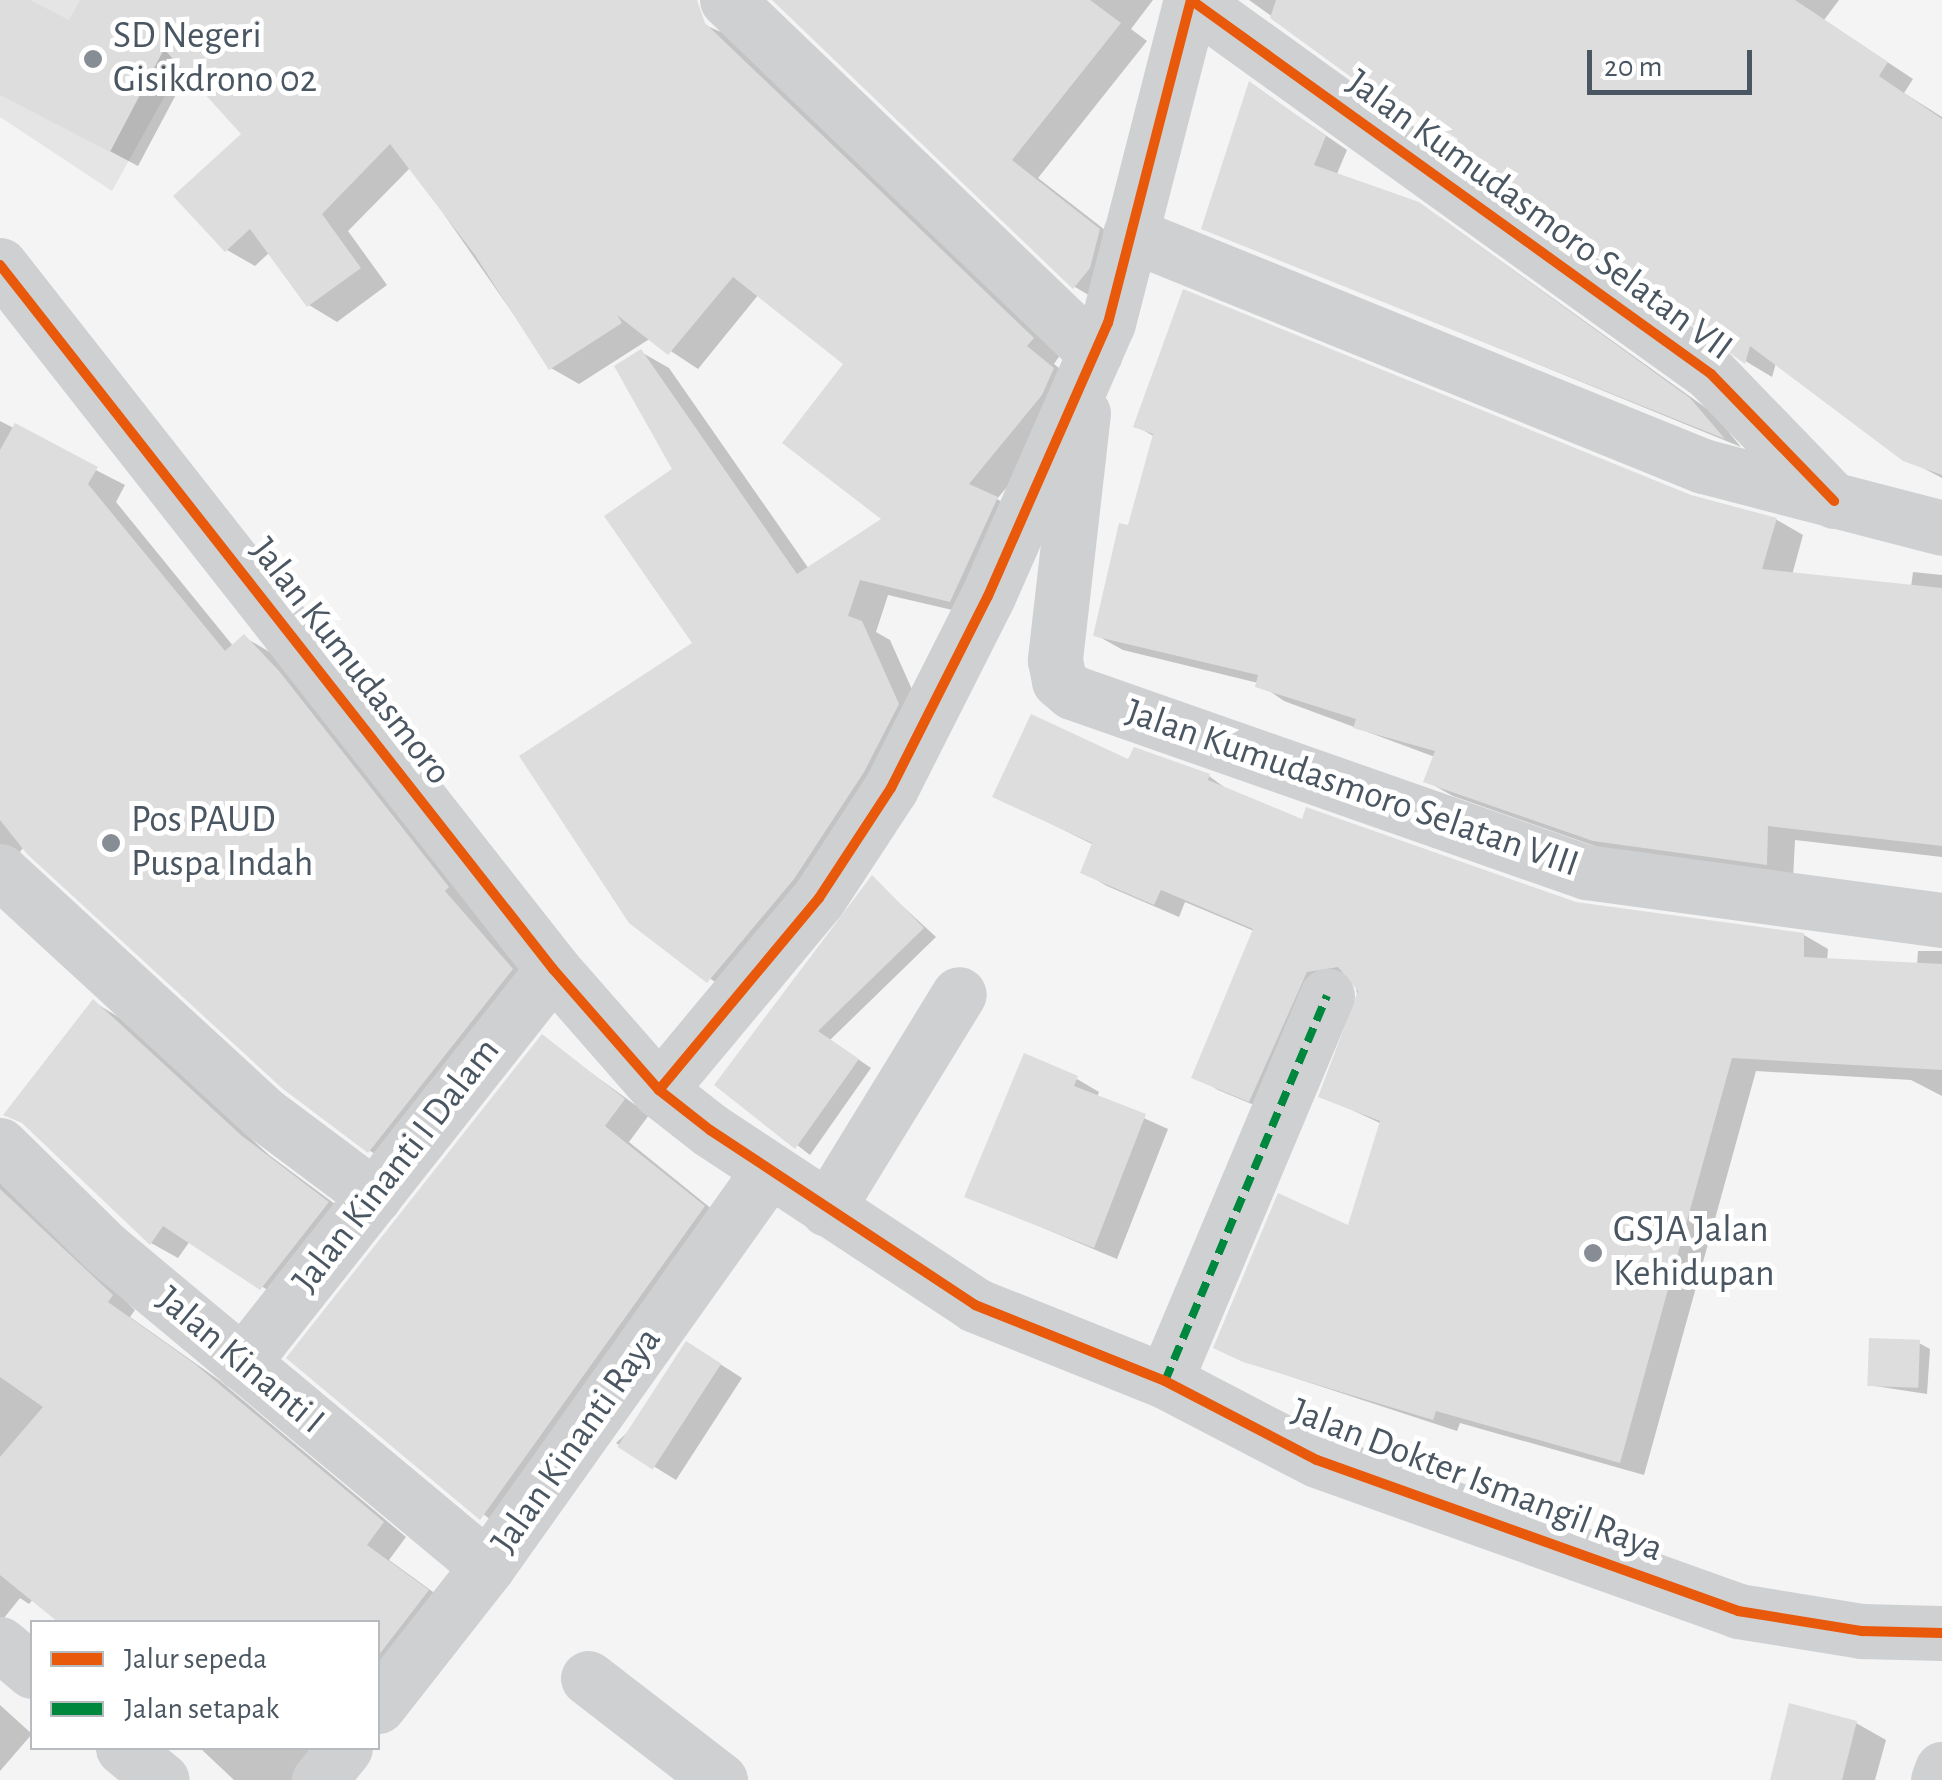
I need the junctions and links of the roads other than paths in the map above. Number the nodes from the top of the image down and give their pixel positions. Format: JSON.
{"nodes":[{"id":1,"x":727,"y":0,"type":"edge"},
{"id":2,"x":1191,"y":0,"type":"edge"},
{"id":3,"x":1130,"y":234,"type":"junction"},
{"id":4,"x":0,"y":265,"type":"edge"},
{"id":5,"x":1087,"y":372,"type":"junction"},
{"id":6,"x":1834,"y":501,"type":"junction"},
{"id":7,"x":1942,"y":528,"type":"edge"},
{"id":8,"x":0,"y":871,"type":"edge"},
{"id":9,"x":1942,"y":920,"type":"edge"},
{"id":10,"x":552,"y":969,"type":"junction"},
{"id":11,"x":959,"y":994,"type":"dead end"},
{"id":12,"x":1327,"y":996,"type":"dead end"},
{"id":13,"x":659,"y":1090,"type":"junction"},
{"id":14,"x":0,"y":1146,"type":"edge"},
{"id":15,"x":769,"y":1170,"type":"junction"},
{"id":16,"x":374,"y":1196,"type":"junction"},
{"id":17,"x":827,"y":1209,"type":"junction"},
{"id":18,"x":242,"y":1363,"type":"junction"},
{"id":19,"x":1165,"y":1381,"type":"junction"},
{"id":20,"x":487,"y":1567,"type":"junction"},
{"id":21,"x":1942,"y":1633,"type":"edge"},
{"id":22,"x":0,"y":1644,"type":"edge"},
{"id":23,"x":30,"y":1670,"type":"edge"},
{"id":24,"x":588,"y":1678,"type":"dead end"},
{"id":25,"x":380,"y":1703,"type":"edge"},
{"id":26,"x":125,"y":1750,"type":"edge"},
{"id":27,"x":343,"y":1750,"type":"edge"},
{"id":28,"x":1942,"y":1768,"type":"edge"},
{"id":29,"x":162,"y":1780,"type":"edge"},
{"id":30,"x":320,"y":1780,"type":"edge"},
{"id":31,"x":720,"y":1780,"type":"edge"},
{"id":32,"x":1938,"y":1780,"type":"edge"}],
"edges":[{"from":1,"to":5,"type":"street"},
{"from":2,"to":3,"type":"street"},
{"from":2,"to":6,"type":"street","name":"Jalan Kumudasmoro Selatan VII"},
{"from":3,"to":5,"type":"street"},
{"from":3,"to":6,"type":"street"},
{"from":4,"to":10,"type":"street","name":"Jalan Kumudasmoro"},
{"from":5,"to":9,"type":"street","name":"Jalan Kumudasmoro Selatan VIII"},
{"from":5,"to":13,"type":"street"},
{"from":6,"to":7,"type":"street"},
{"from":8,"to":16,"type":"street"},
{"from":10,"to":13,"type":"street","name":"Jalan Kumudasmoro"},
{"from":10,"to":16,"type":"street","name":"Jalan Kinanti I Dalam"},
{"from":11,"to":17,"type":"street"},
{"from":12,"to":19,"type":"street"},
{"from":13,"to":15,"type":"street","name":"Jalan Dokter Ismangil Raya"},
{"from":14,"to":18,"type":"street","name":"Jalan Kinanti I"},
{"from":15,"to":17,"type":"street","name":"Jalan Dokter Ismangil Raya"},
{"from":15,"to":20,"type":"street","name":"Jalan Kinanti Raya"},
{"from":16,"to":18,"type":"street","name":"Jalan Kinanti I Dalam"},
{"from":17,"to":19,"type":"street","name":"Jalan Dokter Ismangil Raya"},
{"from":18,"to":20,"type":"street","name":"Jalan Kinanti I"},
{"from":19,"to":21,"type":"street","name":"Jalan Dokter Ismangil Raya"},
{"from":20,"to":25,"type":"street","name":"Jalan Kinanti Raya"},
{"from":22,"to":23,"type":"street"},
{"from":24,"to":31,"type":"street"},
{"from":26,"to":29,"type":"street"},
{"from":27,"to":30,"type":"street"},
{"from":28,"to":32,"type":"street"}]}
